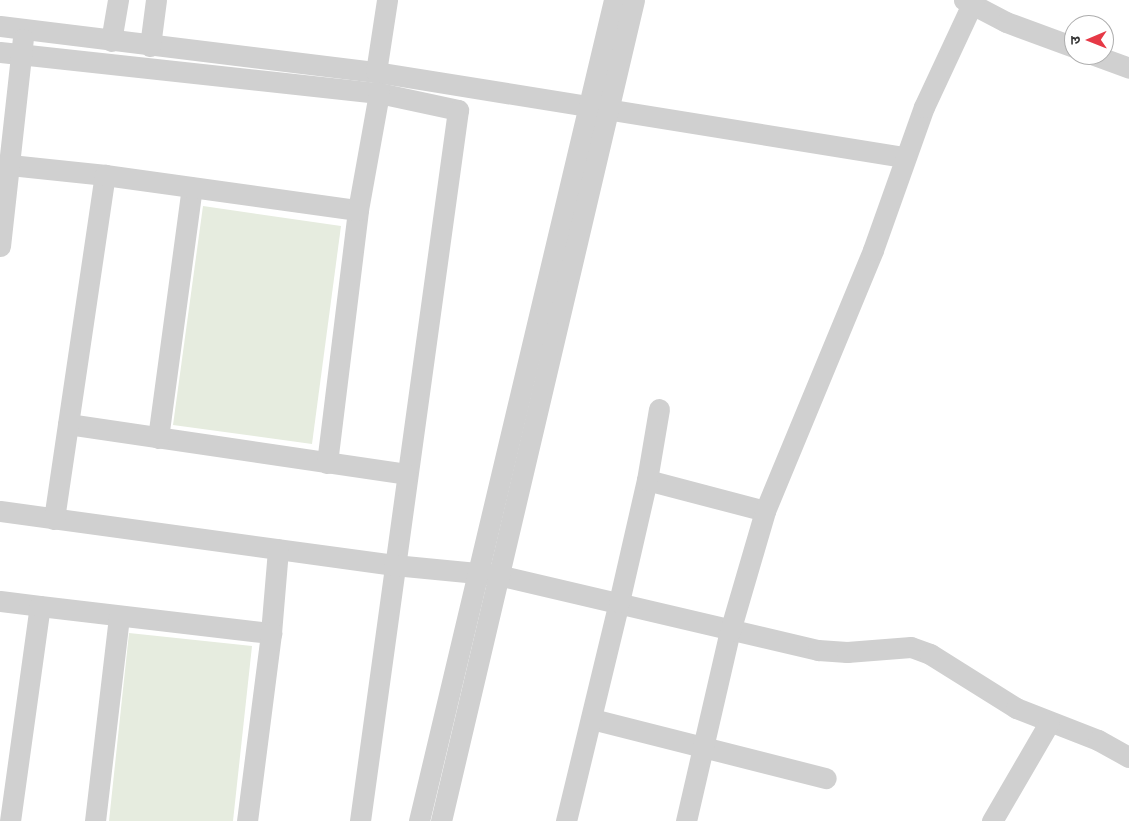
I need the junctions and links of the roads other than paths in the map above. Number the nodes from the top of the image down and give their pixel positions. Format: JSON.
{"nodes":[{"id":1,"x":118,"y":0,"type":"edge"},
{"id":2,"x":156,"y":0,"type":"edge"},
{"id":3,"x":387,"y":0,"type":"edge"},
{"id":4,"x":614,"y":0,"type":"edge"},
{"id":5,"x":634,"y":0,"type":"edge"},
{"id":6,"x":970,"y":1,"type":"edge"},
{"id":7,"x":0,"y":26,"type":"edge"},
{"id":8,"x":23,"y":29,"type":"junction"},
{"id":9,"x":111,"y":41,"type":"junction"},
{"id":10,"x":1064,"y":44,"type":"edge"},
{"id":11,"x":150,"y":46,"type":"junction"},
{"id":12,"x":0,"y":52,"type":"edge"},
{"id":13,"x":23,"y":53,"type":"junction"},
{"id":14,"x":1114,"y":62,"type":"edge"},
{"id":15,"x":1129,"y":68,"type":"edge"},
{"id":16,"x":376,"y":72,"type":"junction"},
{"id":17,"x":379,"y":93,"type":"junction"},
{"id":18,"x":599,"y":109,"type":"junction"},
{"id":19,"x":904,"y":157,"type":"junction"},
{"id":20,"x":10,"y":165,"type":"junction"},
{"id":21,"x":105,"y":175,"type":"junction"},
{"id":22,"x":192,"y":187,"type":"junction"},
{"id":23,"x":358,"y":210,"type":"junction"},
{"id":24,"x":0,"y":246,"type":"edge"},
{"id":25,"x":659,"y":409,"type":"dead end"},
{"id":26,"x":68,"y":424,"type":"junction"},
{"id":27,"x":158,"y":438,"type":"junction"},
{"id":28,"x":327,"y":463,"type":"junction"},
{"id":29,"x":406,"y":474,"type":"junction"},
{"id":30,"x":647,"y":480,"type":"junction"},
{"id":31,"x":0,"y":511,"type":"edge"},
{"id":32,"x":765,"y":511,"type":"junction"},
{"id":33,"x":54,"y":519,"type":"junction"},
{"id":34,"x":278,"y":549,"type":"junction"},
{"id":35,"x":394,"y":565,"type":"junction"},
{"id":36,"x":488,"y":575,"type":"junction"},
{"id":37,"x":0,"y":601,"type":"edge"},
{"id":38,"x":620,"y":602,"type":"junction"},
{"id":39,"x":40,"y":606,"type":"junction"},
{"id":40,"x":119,"y":616,"type":"junction"},
{"id":41,"x":730,"y":631,"type":"junction"},
{"id":42,"x":271,"y":633,"type":"junction"},
{"id":43,"x":592,"y":719,"type":"junction"},
{"id":44,"x":1049,"y":723,"type":"junction"},
{"id":45,"x":705,"y":746,"type":"junction"},
{"id":46,"x":1129,"y":757,"type":"edge"},
{"id":47,"x":826,"y":778,"type":"dead end"},
{"id":48,"x":10,"y":821,"type":"edge"},
{"id":49,"x":95,"y":821,"type":"edge"},
{"id":50,"x":247,"y":821,"type":"edge"},
{"id":51,"x":360,"y":821,"type":"edge"},
{"id":52,"x":419,"y":821,"type":"edge"},
{"id":53,"x":441,"y":821,"type":"edge"},
{"id":54,"x":566,"y":821,"type":"edge"},
{"id":55,"x":686,"y":821,"type":"edge"},
{"id":56,"x":992,"y":821,"type":"edge"}],
"edges":[{"from":1,"to":9,"type":"street"},
{"from":2,"to":11,"type":"street"},
{"from":3,"to":16,"type":"street"},
{"from":4,"to":18,"type":"street"},
{"from":5,"to":18,"type":"street"},
{"from":6,"to":10,"type":"street"},
{"from":6,"to":19,"type":"street"},
{"from":7,"to":8,"type":"street"},
{"from":8,"to":9,"type":"street"},
{"from":8,"to":13,"type":"street"},
{"from":9,"to":11,"type":"street"},
{"from":11,"to":16,"type":"street"},
{"from":12,"to":13,"type":"street"},
{"from":13,"to":17,"type":"street"},
{"from":13,"to":20,"type":"street"},
{"from":14,"to":15,"type":"street"},
{"from":16,"to":18,"type":"street"},
{"from":17,"to":23,"type":"street"},
{"from":17,"to":29,"type":"street"},
{"from":18,"to":19,"type":"street"},
{"from":18,"to":36,"type":"street"},
{"from":19,"to":32,"type":"street"},
{"from":20,"to":21,"type":"street"},
{"from":20,"to":24,"type":"street"},
{"from":21,"to":22,"type":"street"},
{"from":21,"to":26,"type":"street"},
{"from":22,"to":23,"type":"street"},
{"from":22,"to":27,"type":"street"},
{"from":23,"to":28,"type":"street"},
{"from":25,"to":30,"type":"street"},
{"from":26,"to":27,"type":"street"},
{"from":26,"to":33,"type":"street"},
{"from":27,"to":28,"type":"street"},
{"from":28,"to":29,"type":"street"},
{"from":29,"to":35,"type":"street"},
{"from":30,"to":32,"type":"street"},
{"from":30,"to":38,"type":"street"},
{"from":31,"to":33,"type":"street"},
{"from":32,"to":41,"type":"street"},
{"from":33,"to":34,"type":"street"},
{"from":34,"to":35,"type":"street"},
{"from":34,"to":42,"type":"street"},
{"from":35,"to":36,"type":"street"},
{"from":35,"to":51,"type":"street"},
{"from":36,"to":38,"type":"street"},
{"from":36,"to":52,"type":"street"},
{"from":36,"to":53,"type":"street"},
{"from":37,"to":39,"type":"street"},
{"from":38,"to":41,"type":"street"},
{"from":38,"to":43,"type":"street"},
{"from":39,"to":40,"type":"street"},
{"from":39,"to":48,"type":"street"},
{"from":40,"to":42,"type":"street"},
{"from":40,"to":49,"type":"street"},
{"from":41,"to":44,"type":"street"},
{"from":41,"to":45,"type":"street"},
{"from":42,"to":50,"type":"street"},
{"from":43,"to":45,"type":"street"},
{"from":43,"to":54,"type":"street"},
{"from":44,"to":46,"type":"street"},
{"from":44,"to":56,"type":"street"},
{"from":45,"to":47,"type":"street"},
{"from":45,"to":55,"type":"street"}]}
